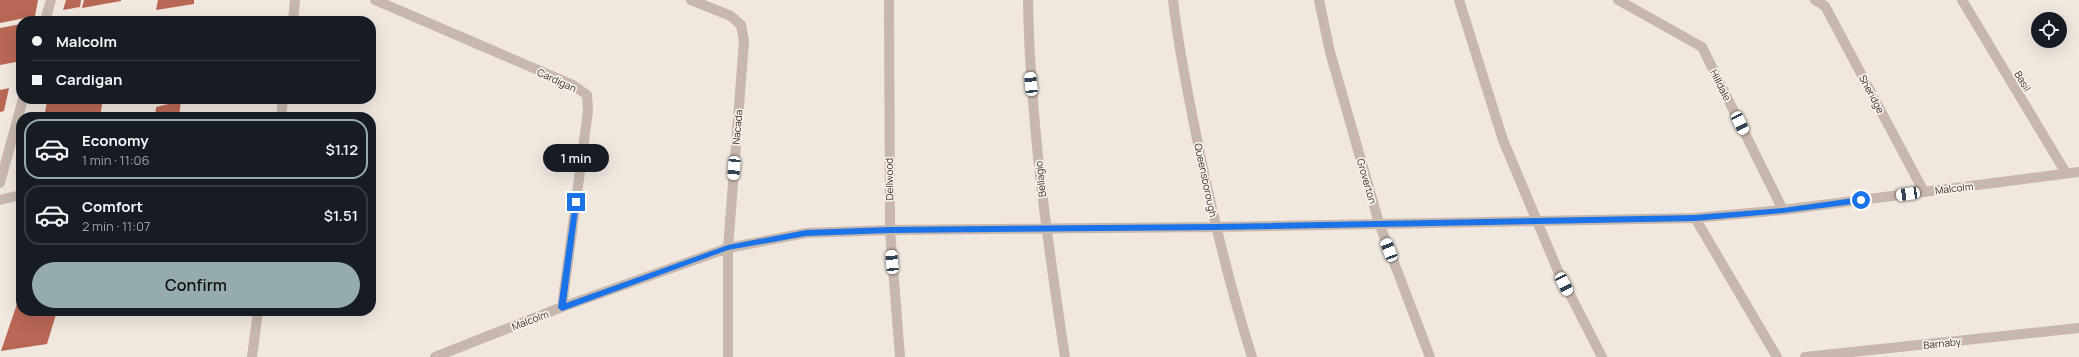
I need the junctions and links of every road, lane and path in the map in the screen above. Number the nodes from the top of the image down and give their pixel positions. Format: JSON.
{"nodes":[{"id":1,"x":51,"y":0,"type":"edge"},
{"id":2,"x":295,"y":0,"type":"edge"},
{"id":3,"x":375,"y":0,"type":"edge"},
{"id":4,"x":691,"y":0,"type":"edge"},
{"id":5,"x":889,"y":0,"type":"edge"},
{"id":6,"x":1028,"y":0,"type":"edge"},
{"id":7,"x":1173,"y":0,"type":"edge"},
{"id":8,"x":1319,"y":0,"type":"edge"},
{"id":9,"x":1459,"y":0,"type":"edge"},
{"id":10,"x":1618,"y":0,"type":"edge"},
{"id":11,"x":1815,"y":0,"type":"edge"},
{"id":12,"x":1962,"y":0,"type":"edge"},
{"id":13,"x":46,"y":16,"type":"edge"},
{"id":14,"x":293,"y":16,"type":"edge"},
{"id":15,"x":16,"y":125,"type":"edge"},
{"id":16,"x":2079,"y":172,"type":"edge"},
{"id":17,"x":2066,"y":173,"type":"junction"},
{"id":18,"x":0,"y":183,"type":"edge"},
{"id":19,"x":1924,"y":192,"type":"junction"},
{"id":20,"x":16,"y":196,"type":"edge"},
{"id":21,"x":0,"y":200,"type":"edge"},
{"id":22,"x":1783,"y":210,"type":"junction"},
{"id":23,"x":1695,"y":218,"type":"junction"},
{"id":24,"x":1539,"y":222,"type":"junction"},
{"id":25,"x":1379,"y":223,"type":"junction"},
{"id":26,"x":1216,"y":227,"type":"junction"},
{"id":27,"x":1045,"y":228,"type":"junction"},
{"id":28,"x":890,"y":230,"type":"junction"},
{"id":29,"x":728,"y":248,"type":"junction"},
{"id":30,"x":562,"y":308,"type":"junction"},
{"id":31,"x":257,"y":316,"type":"edge"},
{"id":32,"x":2079,"y":328,"type":"edge"},
{"id":33,"x":252,"y":357,"type":"edge"},
{"id":34,"x":435,"y":357,"type":"edge"},
{"id":35,"x":728,"y":357,"type":"edge"},
{"id":36,"x":900,"y":357,"type":"edge"},
{"id":37,"x":1065,"y":357,"type":"edge"},
{"id":38,"x":1252,"y":357,"type":"edge"},
{"id":39,"x":1430,"y":357,"type":"edge"},
{"id":40,"x":1602,"y":357,"type":"edge"},
{"id":41,"x":1777,"y":357,"type":"edge"},
{"id":42,"x":1805,"y":357,"type":"edge"}],
"edges":[{"from":1,"to":13,"type":"street"},
{"from":2,"to":14,"type":"street"},
{"from":3,"to":30,"type":"street","name":"Cardigan"},
{"from":4,"to":29,"type":"street","name":"Nacada"},
{"from":5,"to":28,"type":"street","name":"Dellwood"},
{"from":6,"to":27,"type":"street","name":"Bellagio"},
{"from":7,"to":26,"type":"street","name":"Queensborough"},
{"from":8,"to":25,"type":"street","name":"Groverton"},
{"from":9,"to":24,"type":"street"},
{"from":10,"to":22,"type":"street","name":"Hilldale"},
{"from":11,"to":19,"type":"street","name":"Sheridge"},
{"from":12,"to":17,"type":"street","name":"Basil"},
{"from":15,"to":18,"type":"street"},
{"from":16,"to":17,"type":"street","name":"Malcolm"},
{"from":17,"to":19,"type":"street","name":"Malcolm"},
{"from":19,"to":22,"type":"street","name":"Malcolm"},
{"from":20,"to":21,"type":"street"},
{"from":22,"to":23,"type":"street","name":"Malcolm"},
{"from":23,"to":24,"type":"street","name":"Malcolm"},
{"from":23,"to":41,"type":"street"},
{"from":24,"to":25,"type":"street","name":"Malcolm"},
{"from":24,"to":40,"type":"street"},
{"from":25,"to":26,"type":"street","name":"Malcolm"},
{"from":25,"to":39,"type":"street","name":"Groverton"},
{"from":26,"to":27,"type":"street","name":"Malcolm"},
{"from":26,"to":38,"type":"street","name":"Queensborough"},
{"from":27,"to":28,"type":"street","name":"Malcolm"},
{"from":27,"to":37,"type":"street","name":"Bellagio"},
{"from":28,"to":29,"type":"street","name":"Malcolm"},
{"from":28,"to":36,"type":"street","name":"Dellwood"},
{"from":29,"to":30,"type":"street","name":"Malcolm"},
{"from":29,"to":35,"type":"street","name":"Nacada"},
{"from":30,"to":34,"type":"street","name":"Malcolm"},
{"from":31,"to":33,"type":"street"},
{"from":32,"to":42,"type":"street","name":"Barnaby"}]}
